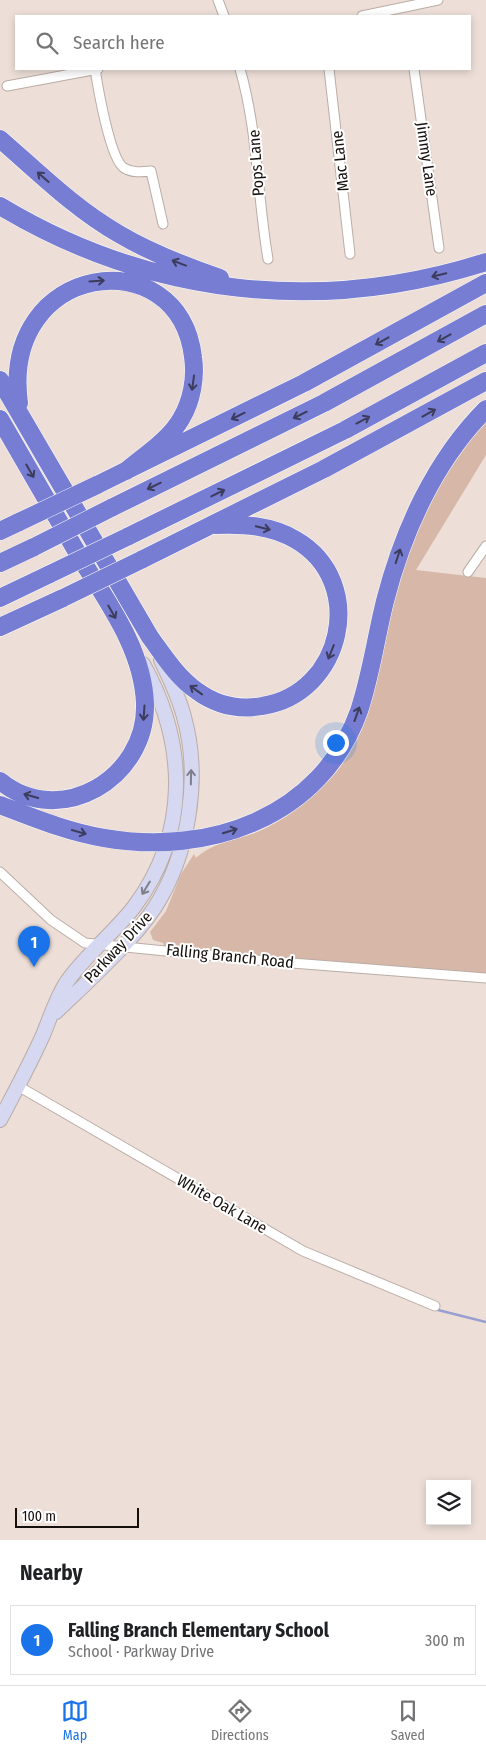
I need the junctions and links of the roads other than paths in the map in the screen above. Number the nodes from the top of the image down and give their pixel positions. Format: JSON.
{"nodes":[{"id":1,"x":218,"y":0,"type":"edge"},
{"id":2,"x":438,"y":0,"type":"edge"},
{"id":3,"x":406,"y":12,"type":"edge"},
{"id":4,"x":224,"y":15,"type":"edge"},
{"id":5,"x":373,"y":15,"type":"edge"},
{"id":6,"x":91,"y":70,"type":"edge"},
{"id":7,"x":96,"y":70,"type":"edge"},
{"id":8,"x":240,"y":70,"type":"edge"},
{"id":9,"x":329,"y":70,"type":"edge"},
{"id":10,"x":414,"y":70,"type":"edge"},
{"id":11,"x":8,"y":86,"type":"dead end"},
{"id":12,"x":0,"y":139,"type":"edge"},
{"id":13,"x":0,"y":206,"type":"edge"},
{"id":14,"x":163,"y":224,"type":"dead end"},
{"id":15,"x":439,"y":248,"type":"dead end"},
{"id":16,"x":350,"y":254,"type":"dead end"},
{"id":17,"x":268,"y":259,"type":"dead end"},
{"id":18,"x":486,"y":262,"type":"edge"},
{"id":19,"x":486,"y":283,"type":"edge"},
{"id":20,"x":259,"y":290,"type":"junction"},
{"id":21,"x":486,"y":314,"type":"edge"},
{"id":22,"x":486,"y":353,"type":"edge"},
{"id":23,"x":0,"y":380,"type":"edge"},
{"id":24,"x":486,"y":381,"type":"edge"},
{"id":25,"x":486,"y":409,"type":"edge"},
{"id":26,"x":25,"y":423,"type":"junction"},
{"id":27,"x":2,"y":424,"type":"edge"},
{"id":28,"x":126,"y":471,"type":"junction"},
{"id":29,"x":215,"y":525,"type":"junction"},
{"id":30,"x":0,"y":531,"type":"edge"},
{"id":31,"x":486,"y":546,"type":"edge"},
{"id":32,"x":0,"y":563,"type":"edge"},
{"id":33,"x":468,"y":572,"type":"dead end"},
{"id":34,"x":0,"y":598,"type":"edge"},
{"id":35,"x":24,"y":616,"type":"junction"},
{"id":36,"x":0,"y":627,"type":"edge"},
{"id":37,"x":0,"y":635,"type":"edge"},
{"id":38,"x":150,"y":637,"type":"junction"},
{"id":39,"x":133,"y":648,"type":"junction"},
{"id":40,"x":0,"y":781,"type":"edge"},
{"id":41,"x":0,"y":805,"type":"edge"},
{"id":42,"x":174,"y":843,"type":"junction"},
{"id":43,"x":0,"y":872,"type":"edge"},
{"id":44,"x":100,"y":946,"type":"junction"},
{"id":45,"x":122,"y":946,"type":"junction"},
{"id":46,"x":486,"y":978,"type":"edge"},
{"id":47,"x":50,"y":1017,"type":"junction"},
{"id":48,"x":18,"y":1086,"type":"junction"},
{"id":49,"x":0,"y":1120,"type":"edge"},
{"id":50,"x":435,"y":1306,"type":"dead end"}],
"edges":[{"from":1,"to":4,"type":"street"},
{"from":2,"to":3,"type":"street"},
{"from":3,"to":5,"type":"street"},
{"from":6,"to":11,"type":"street"},
{"from":7,"to":14,"type":"street"},
{"from":8,"to":17,"type":"street","name":"Pops Lane"},
{"from":9,"to":16,"type":"street","name":"Mac Lane"},
{"from":10,"to":15,"type":"street","name":"Jimmy Lane"},
{"from":20,"to":12,"type":"highway","one_way":true},
{"from":13,"to":20,"type":"highway"},
{"from":18,"to":20,"type":"highway","one_way":true},
{"from":19,"to":28,"type":"highway","one_way":true},
{"from":21,"to":32,"type":"highway","one_way":true,"bridge":true},
{"from":34,"to":22,"type":"highway","one_way":true,"bridge":true},
{"from":23,"to":26,"type":"highway"},
{"from":29,"to":24,"type":"highway","one_way":true},
{"from":42,"to":25,"type":"highway","one_way":true},
{"from":26,"to":28,"type":"highway","one_way":true},
{"from":26,"to":38,"type":"highway"},
{"from":27,"to":39,"type":"highway","one_way":true},
{"from":28,"to":30,"type":"highway","bridge":true},
{"from":29,"to":35,"type":"highway","bridge":true},
{"from":29,"to":38,"type":"highway","one_way":true},
{"from":31,"to":33,"type":"street"},
{"from":35,"to":36,"type":"highway"},
{"from":35,"to":37,"type":"highway"},
{"from":42,"to":38,"type":"street","name":"Parkway Drive","one_way":true},
{"from":39,"to":40,"type":"highway","one_way":true},
{"from":39,"to":42,"type":"street","name":"Parkway Drive"},
{"from":41,"to":42,"type":"highway","one_way":true},
{"from":42,"to":44,"type":"street","name":"Parkway Drive","one_way":true},
{"from":42,"to":45,"type":"street","name":"Parkway Drive"},
{"from":43,"to":44,"type":"street","name":"Falling Branch Road"},
{"from":44,"to":45,"type":"street","name":"Falling Branch Road"},
{"from":44,"to":47,"type":"street","name":"Parkway Drive"},
{"from":45,"to":46,"type":"street","name":"Falling Branch Road"},
{"from":45,"to":47,"type":"street","name":"Parkway Drive"},
{"from":47,"to":48,"type":"street","name":"Parkway Drive"},
{"from":48,"to":49,"type":"street","name":"Parkway Drive"},
{"from":48,"to":50,"type":"street","name":"White Oak Lane"}]}
